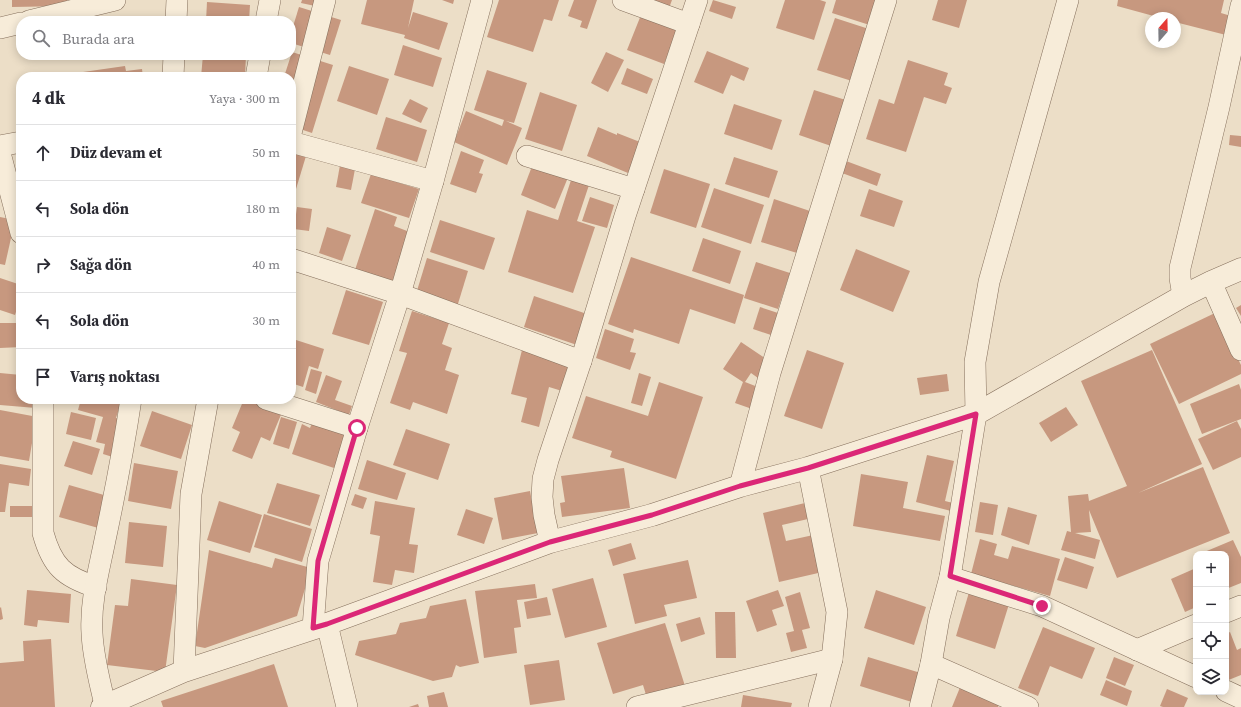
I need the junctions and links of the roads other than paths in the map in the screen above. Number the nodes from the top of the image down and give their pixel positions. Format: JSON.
{"nodes":[{"id":1,"x":115,"y":0,"type":"edge"},
{"id":2,"x":177,"y":0,"type":"edge"},
{"id":3,"x":270,"y":0,"type":"edge"},
{"id":4,"x":325,"y":0,"type":"edge"},
{"id":5,"x":482,"y":0,"type":"edge"},
{"id":6,"x":623,"y":0,"type":"edge"},
{"id":7,"x":697,"y":0,"type":"edge"},
{"id":8,"x":886,"y":0,"type":"edge"},
{"id":9,"x":1068,"y":0,"type":"edge"},
{"id":10,"x":1241,"y":6,"type":"edge"},
{"id":11,"x":49,"y":16,"type":"edge"},
{"id":12,"x":176,"y":16,"type":"edge"},
{"id":13,"x":267,"y":16,"type":"edge"},
{"id":14,"x":16,"y":24,"type":"edge"},
{"id":15,"x":689,"y":24,"type":"junction"},
{"id":16,"x":0,"y":28,"type":"edge"},
{"id":17,"x":174,"y":60,"type":"edge"},
{"id":18,"x":259,"y":60,"type":"edge"},
{"id":19,"x":173,"y":72,"type":"edge"},
{"id":20,"x":257,"y":72,"type":"edge"},
{"id":21,"x":296,"y":113,"type":"edge"},
{"id":22,"x":16,"y":143,"type":"edge"},
{"id":23,"x":296,"y":143,"type":"edge"},
{"id":24,"x":0,"y":146,"type":"edge"},
{"id":25,"x":0,"y":153,"type":"edge"},
{"id":26,"x":527,"y":156,"type":"dead end"},
{"id":27,"x":434,"y":181,"type":"junction"},
{"id":28,"x":634,"y":189,"type":"junction"},
{"id":29,"x":16,"y":214,"type":"edge"},
{"id":30,"x":296,"y":262,"type":"edge"},
{"id":31,"x":1241,"y":269,"type":"edge"},
{"id":32,"x":1211,"y":282,"type":"junction"},
{"id":33,"x":400,"y":294,"type":"junction"},
{"id":34,"x":1183,"y":296,"type":"junction"},
{"id":35,"x":1241,"y":350,"type":"edge"},
{"id":36,"x":581,"y":361,"type":"junction"},
{"id":37,"x":43,"y":404,"type":"edge"},
{"id":38,"x":130,"y":404,"type":"edge"},
{"id":39,"x":207,"y":404,"type":"edge"},
{"id":40,"x":282,"y":404,"type":"edge"},
{"id":41,"x":976,"y":414,"type":"junction"},
{"id":42,"x":357,"y":428,"type":"junction"},
{"id":43,"x":808,"y":468,"type":"junction"},
{"id":44,"x":740,"y":486,"type":"junction"},
{"id":45,"x":550,"y":542,"type":"junction"},
{"id":46,"x":950,"y":576,"type":"junction"},
{"id":47,"x":96,"y":587,"type":"junction"},
{"id":48,"x":1241,"y":606,"type":"edge"},
{"id":49,"x":1229,"y":611,"type":"edge"},
{"id":50,"x":320,"y":626,"type":"junction"},
{"id":51,"x":1193,"y":626,"type":"edge"},
{"id":52,"x":1137,"y":650,"type":"junction"},
{"id":53,"x":832,"y":659,"type":"junction"},
{"id":54,"x":931,"y":664,"type":"junction"},
{"id":55,"x":184,"y":671,"type":"junction"},
{"id":56,"x":1193,"y":677,"type":"edge"},
{"id":57,"x":1229,"y":692,"type":"edge"},
{"id":58,"x":1241,"y":698,"type":"edge"},
{"id":59,"x":103,"y":706,"type":"edge"},
{"id":60,"x":347,"y":707,"type":"edge"},
{"id":61,"x":637,"y":707,"type":"edge"},
{"id":62,"x":819,"y":707,"type":"edge"},
{"id":63,"x":920,"y":707,"type":"edge"},
{"id":64,"x":1028,"y":707,"type":"edge"}],
"edges":[{"from":1,"to":11,"type":"street"},
{"from":2,"to":12,"type":"street"},
{"from":3,"to":13,"type":"street"},
{"from":4,"to":21,"type":"street"},
{"from":5,"to":27,"type":"street"},
{"from":6,"to":15,"type":"street"},
{"from":7,"to":15,"type":"street"},
{"from":8,"to":44,"type":"street"},
{"from":9,"to":41,"type":"street"},
{"from":10,"to":34,"type":"street"},
{"from":14,"to":16,"type":"street"},
{"from":15,"to":28,"type":"street"},
{"from":17,"to":19,"type":"street"},
{"from":18,"to":20,"type":"street"},
{"from":22,"to":24,"type":"street"},
{"from":23,"to":27,"type":"street"},
{"from":25,"to":29,"type":"street"},
{"from":26,"to":28,"type":"street"},
{"from":27,"to":33,"type":"street"},
{"from":28,"to":36,"type":"street"},
{"from":30,"to":33,"type":"street"},
{"from":31,"to":32,"type":"street"},
{"from":32,"to":34,"type":"street"},
{"from":32,"to":35,"type":"street"},
{"from":33,"to":36,"type":"street"},
{"from":33,"to":42,"type":"street"},
{"from":34,"to":41,"type":"street"},
{"from":36,"to":45,"type":"street"},
{"from":37,"to":47,"type":"street"},
{"from":38,"to":47,"type":"street"},
{"from":39,"to":55,"type":"street"},
{"from":40,"to":42,"type":"street"},
{"from":41,"to":43,"type":"street"},
{"from":41,"to":46,"type":"street"},
{"from":42,"to":50,"type":"street"},
{"from":43,"to":44,"type":"street"},
{"from":43,"to":53,"type":"street"},
{"from":44,"to":45,"type":"street"},
{"from":45,"to":50,"type":"street"},
{"from":46,"to":52,"type":"street"},
{"from":46,"to":54,"type":"street"},
{"from":47,"to":59,"type":"street"},
{"from":48,"to":49,"type":"street"},
{"from":50,"to":55,"type":"street"},
{"from":50,"to":60,"type":"street"},
{"from":51,"to":52,"type":"street"},
{"from":52,"to":56,"type":"street"},
{"from":53,"to":61,"type":"street"},
{"from":53,"to":62,"type":"street"},
{"from":54,"to":63,"type":"street"},
{"from":54,"to":64,"type":"street"},
{"from":55,"to":59,"type":"street"},
{"from":57,"to":58,"type":"street"}]}
